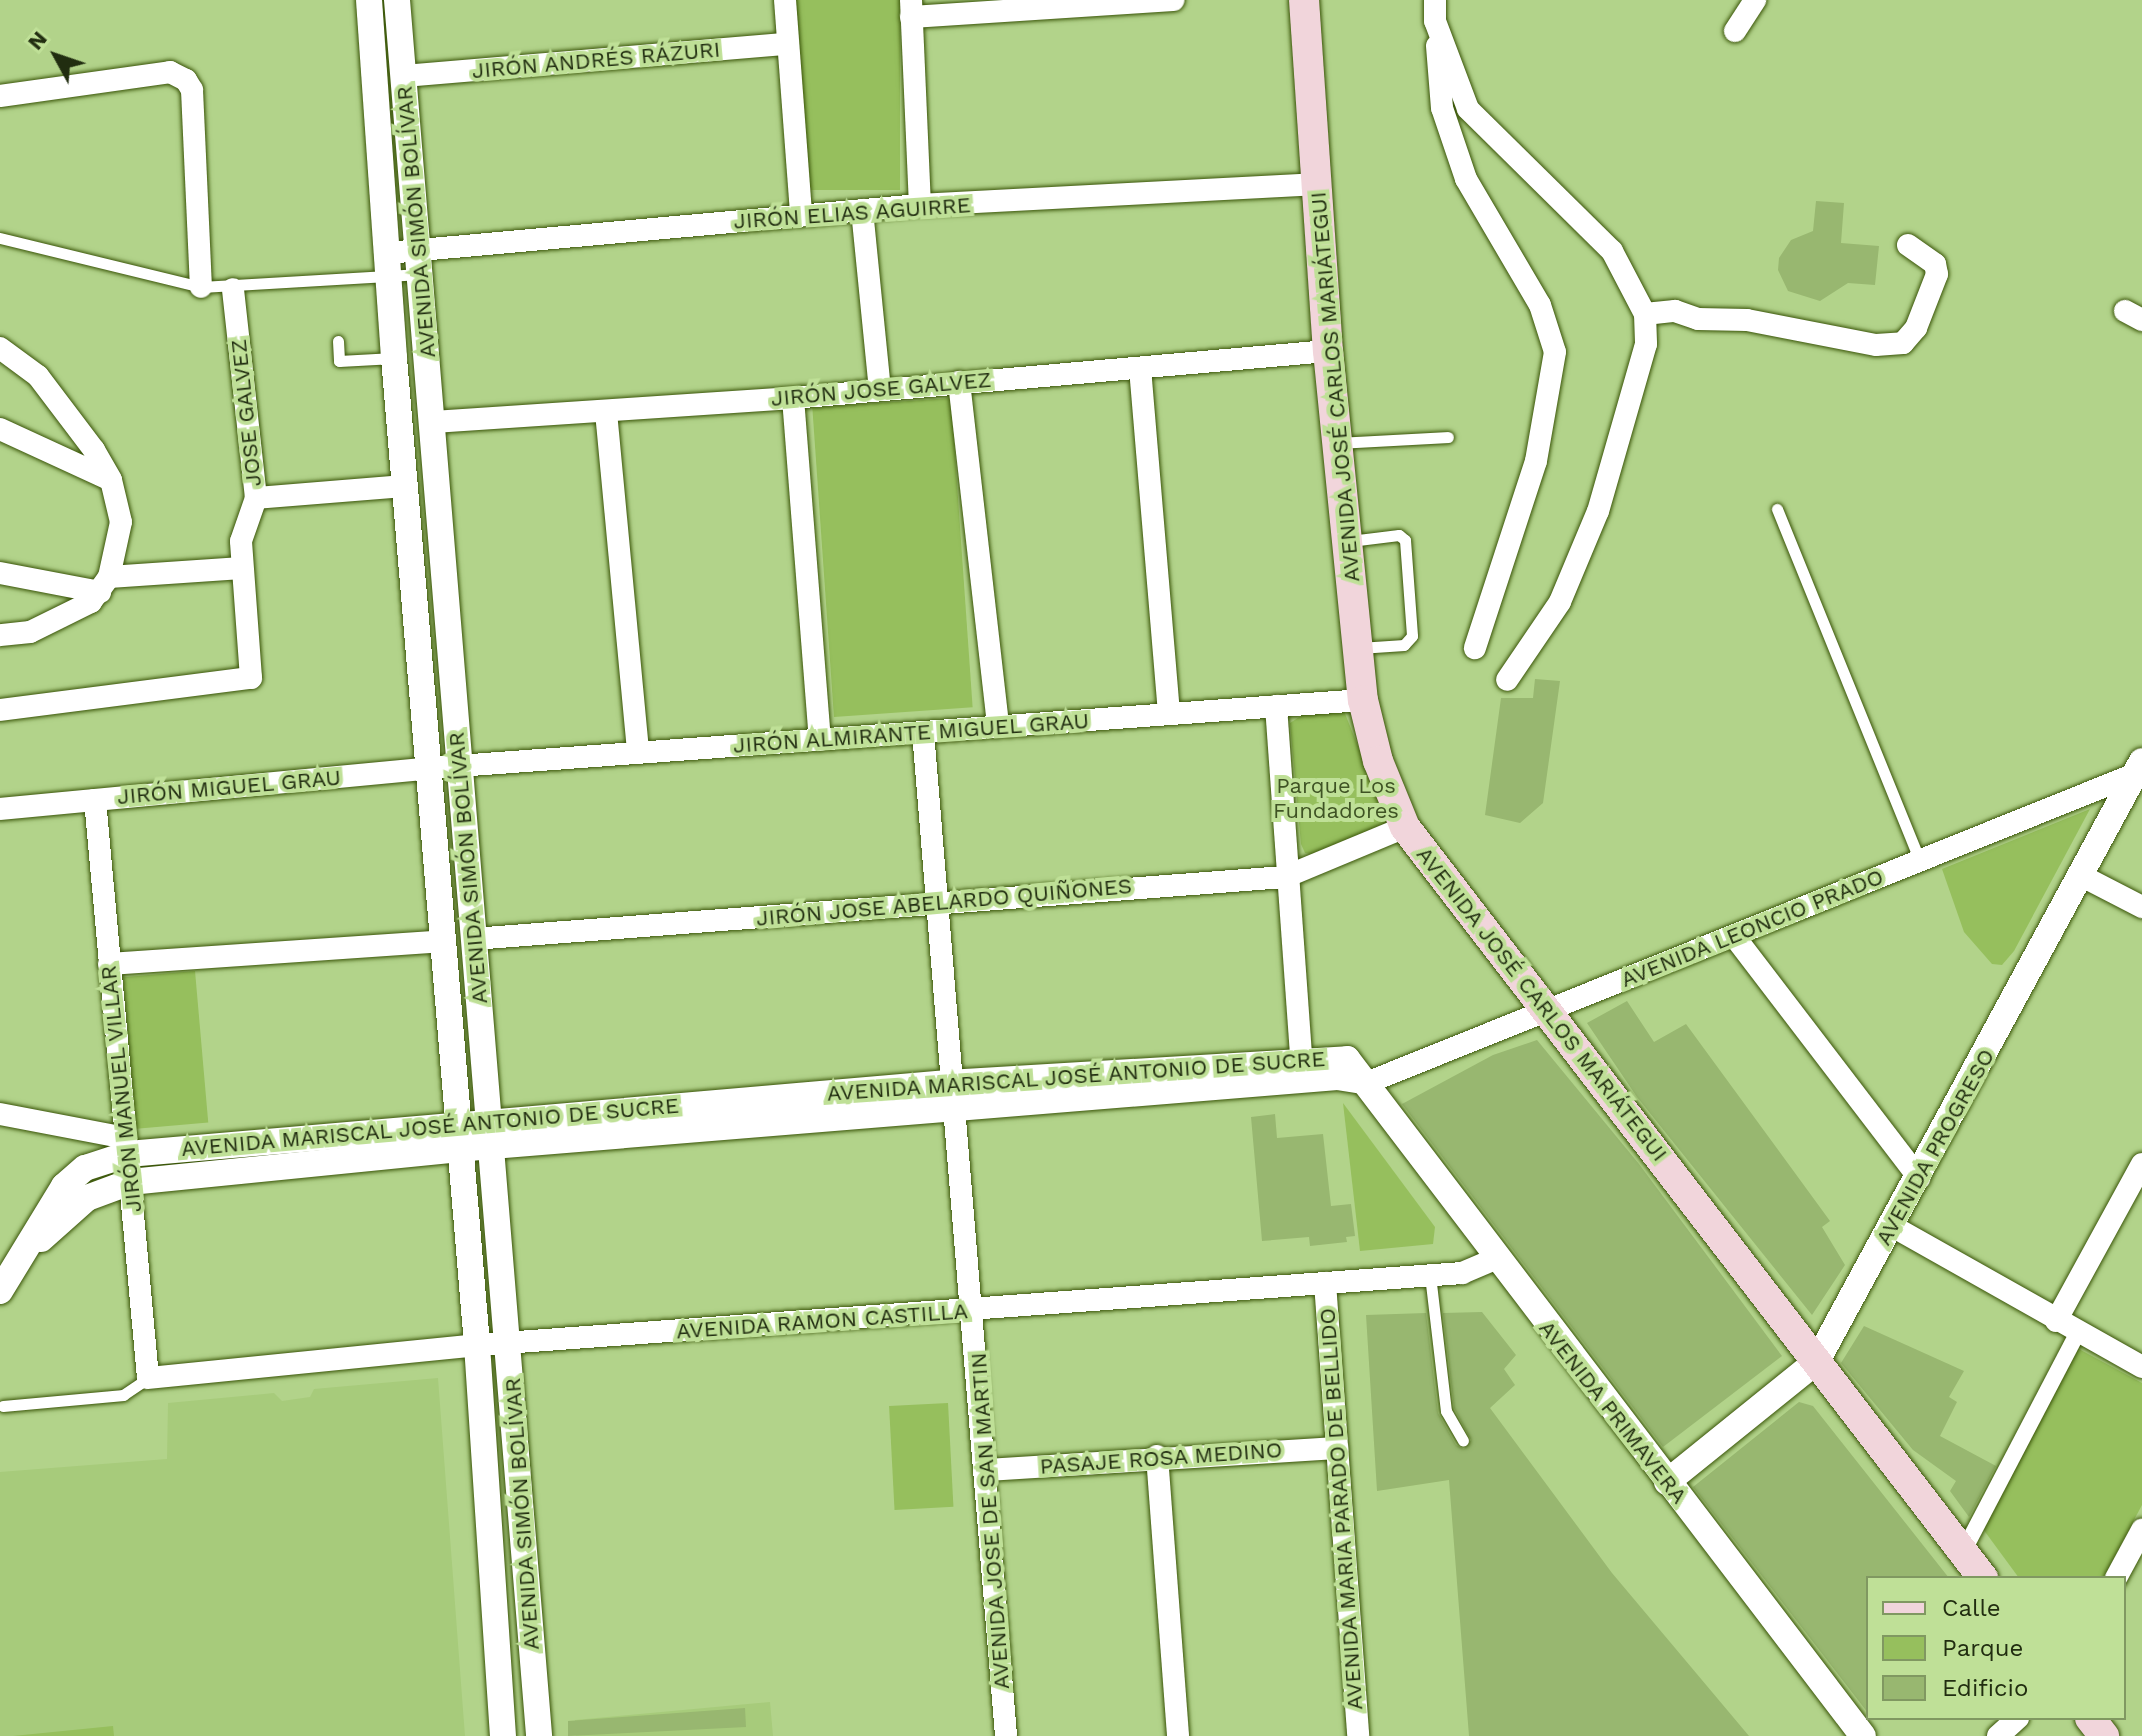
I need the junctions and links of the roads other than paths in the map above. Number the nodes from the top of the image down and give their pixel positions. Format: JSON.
{"nodes":[{"id":1,"x":369,"y":0,"type":"edge"},
{"id":2,"x":397,"y":0,"type":"edge"},
{"id":3,"x":785,"y":0,"type":"edge"},
{"id":4,"x":1173,"y":0,"type":"edge"},
{"id":5,"x":1304,"y":0,"type":"edge"},
{"id":6,"x":1755,"y":0,"type":"edge"},
{"id":7,"x":911,"y":8,"type":"edge"},
{"id":8,"x":1435,"y":10,"type":"edge"},
{"id":9,"x":1735,"y":31,"type":"dead end"},
{"id":10,"x":788,"y":44,"type":"junction"},
{"id":11,"x":403,"y":76,"type":"junction"},
{"id":12,"x":0,"y":96,"type":"edge"},
{"id":13,"x":1317,"y":184,"type":"junction"},
{"id":14,"x":920,"y":205,"type":"junction"},
{"id":15,"x":862,"y":210,"type":"junction"},
{"id":16,"x":801,"y":215,"type":"junction"},
{"id":17,"x":0,"y":238,"type":"edge"},
{"id":18,"x":1908,"y":245,"type":"dead end"},
{"id":19,"x":420,"y":262,"type":"junction"},
{"id":20,"x":388,"y":265,"type":"junction"},
{"id":21,"x":201,"y":287,"type":"junction"},
{"id":22,"x":233,"y":289,"type":"junction"},
{"id":23,"x":1645,"y":314,"type":"junction"},
{"id":24,"x":338,"y":341,"type":"dead end"},
{"id":25,"x":0,"y":348,"type":"edge"},
{"id":26,"x":1328,"y":351,"type":"junction"},
{"id":27,"x":394,"y":358,"type":"junction"},
{"id":28,"x":1140,"y":368,"type":"junction"},
{"id":29,"x":959,"y":382,"type":"junction"},
{"id":30,"x":880,"y":389,"type":"junction"},
{"id":31,"x":793,"y":398,"type":"junction"},
{"id":32,"x":606,"y":412,"type":"junction"},
{"id":33,"x":433,"y":422,"type":"junction"},
{"id":34,"x":0,"y":429,"type":"edge"},
{"id":35,"x":1448,"y":437,"type":"dead end"},
{"id":36,"x":1338,"y":443,"type":"junction"},
{"id":37,"x":111,"y":480,"type":"junction"},
{"id":38,"x":406,"y":486,"type":"junction"},
{"id":39,"x":256,"y":498,"type":"junction"},
{"id":40,"x":1777,"y":509,"type":"dead end"},
{"id":41,"x":1347,"y":541,"type":"junction"},
{"id":42,"x":242,"y":568,"type":"junction"},
{"id":43,"x":0,"y":573,"type":"edge"},
{"id":44,"x":105,"y":584,"type":"junction"},
{"id":45,"x":0,"y":635,"type":"edge"},
{"id":46,"x":1358,"y":648,"type":"junction"},
{"id":47,"x":1475,"y":648,"type":"dead end"},
{"id":48,"x":1507,"y":680,"type":"dead end"},
{"id":49,"x":1363,"y":700,"type":"junction"},
{"id":50,"x":1276,"y":706,"type":"junction"},
{"id":51,"x":0,"y":710,"type":"edge"},
{"id":52,"x":1169,"y":714,"type":"junction"},
{"id":53,"x":998,"y":726,"type":"junction"},
{"id":54,"x":923,"y":732,"type":"junction"},
{"id":55,"x":820,"y":740,"type":"junction"},
{"id":56,"x":638,"y":753,"type":"junction"},
{"id":57,"x":459,"y":767,"type":"junction"},
{"id":58,"x":430,"y":768,"type":"junction"},
{"id":59,"x":2139,"y":768,"type":"edge"},
{"id":60,"x":95,"y":800,"type":"junction"},
{"id":61,"x":0,"y":809,"type":"edge"},
{"id":62,"x":1405,"y":827,"type":"junction"},
{"id":63,"x":1920,"y":861,"type":"junction"},
{"id":64,"x":2082,"y":876,"type":"junction"},
{"id":65,"x":1285,"y":877,"type":"junction"},
{"id":66,"x":936,"y":903,"type":"junction"},
{"id":67,"x":2142,"y":907,"type":"edge"},
{"id":68,"x":1734,"y":936,"type":"junction"},
{"id":69,"x":473,"y":939,"type":"junction"},
{"id":70,"x":444,"y":941,"type":"junction"},
{"id":71,"x":109,"y":964,"type":"junction"},
{"id":72,"x":1548,"y":1011,"type":"junction"},
{"id":73,"x":1303,"y":1070,"type":"junction"},
{"id":74,"x":1369,"y":1082,"type":"junction"},
{"id":75,"x":948,"y":1083,"type":"junction"},
{"id":76,"x":951,"y":1111,"type":"junction"},
{"id":77,"x":0,"y":1114,"type":"edge"},
{"id":78,"x":491,"y":1133,"type":"junction"},
{"id":79,"x":461,"y":1136,"type":"junction"},
{"id":80,"x":127,"y":1146,"type":"junction"},
{"id":81,"x":2142,"y":1164,"type":"edge"},
{"id":82,"x":1919,"y":1178,"type":"junction"},
{"id":83,"x":130,"y":1182,"type":"junction"},
{"id":84,"x":1892,"y":1226,"type":"junction"},
{"id":85,"x":1495,"y":1259,"type":"junction"},
{"id":86,"x":1430,"y":1275,"type":"junction"},
{"id":87,"x":6,"y":1280,"type":"edge"},
{"id":88,"x":1325,"y":1283,"type":"junction"},
{"id":89,"x":974,"y":1310,"type":"junction"},
{"id":90,"x":2056,"y":1321,"type":"junction"},
{"id":91,"x":2078,"y":1332,"type":"junction"},
{"id":92,"x":509,"y":1342,"type":"junction"},
{"id":93,"x":477,"y":1345,"type":"junction"},
{"id":94,"x":1817,"y":1361,"type":"junction"},
{"id":95,"x":2142,"y":1367,"type":"edge"},
{"id":96,"x":148,"y":1378,"type":"junction"},
{"id":97,"x":3,"y":1406,"type":"dead end"},
{"id":98,"x":1463,"y":1441,"type":"dead end"},
{"id":99,"x":1337,"y":1448,"type":"junction"},
{"id":100,"x":1157,"y":1456,"type":"junction"},
{"id":101,"x":986,"y":1470,"type":"junction"},
{"id":102,"x":1667,"y":1482,"type":"junction"},
{"id":103,"x":2142,"y":1530,"type":"edge"},
{"id":104,"x":1963,"y":1552,"type":"junction"},
{"id":105,"x":1981,"y":1576,"type":"edge"},
{"id":106,"x":2117,"y":1576,"type":"edge"},
{"id":107,"x":2016,"y":1720,"type":"edge"},
{"id":108,"x":2092,"y":1720,"type":"edge"},
{"id":109,"x":503,"y":1736,"type":"edge"},
{"id":110,"x":539,"y":1736,"type":"edge"},
{"id":111,"x":1006,"y":1736,"type":"edge"},
{"id":112,"x":1178,"y":1736,"type":"edge"},
{"id":113,"x":1358,"y":1736,"type":"edge"},
{"id":114,"x":1863,"y":1736,"type":"edge"},
{"id":115,"x":1998,"y":1736,"type":"edge"},
{"id":116,"x":2104,"y":1736,"type":"edge"}],
"edges":[{"from":1,"to":20,"type":"street","name":"AVENIDA SIMÓN BOLÍVAR"},
{"from":2,"to":11,"type":"street","name":"AVENIDA SIMÓN BOLÍVAR"},
{"from":3,"to":10,"type":"street"},
{"from":4,"to":7,"type":"street"},
{"from":5,"to":13,"type":"main road","name":"AVENIDA JOSÉ CARLOS MARIÁTEGUI"},
{"from":6,"to":9,"type":"street"},
{"from":7,"to":14,"type":"street"},
{"from":8,"to":23,"type":"street"},
{"from":8,"to":47,"type":"street"},
{"from":10,"to":11,"type":"street","name":"JIRÓN ANDRÉS RÁZURI"},
{"from":10,"to":16,"type":"street"},
{"from":11,"to":19,"type":"street","name":"AVENIDA SIMÓN BOLÍVAR"},
{"from":12,"to":21,"type":"street"},
{"from":13,"to":14,"type":"street","name":"JIRÓN ELIAS AGUIRRE"},
{"from":13,"to":26,"type":"main road","name":"AVENIDA JOSÉ CARLOS MARIÁTEGUI"},
{"from":14,"to":15,"type":"street","name":"JIRÓN ELIAS AGUIRRE"},
{"from":15,"to":16,"type":"street","name":"JIRÓN ELIAS AGUIRRE"},
{"from":15,"to":30,"type":"street"},
{"from":16,"to":19,"type":"street","name":"JIRÓN ELIAS AGUIRRE"},
{"from":17,"to":21,"type":"lane","name":"JIRÓN ELIAS AGUIRRE"},
{"from":18,"to":23,"type":"street"},
{"from":19,"to":20,"type":"street","name":"JIRÓN ELIAS AGUIRRE"},
{"from":19,"to":33,"type":"street","name":"AVENIDA SIMÓN BOLÍVAR"},
{"from":20,"to":22,"type":"lane","name":"JIRÓN ELIAS AGUIRRE"},
{"from":20,"to":27,"type":"street","name":"AVENIDA SIMÓN BOLÍVAR"},
{"from":21,"to":22,"type":"lane","name":"JIRÓN ELIAS AGUIRRE"},
{"from":22,"to":39,"type":"street","name":"JOSE GALVEZ"},
{"from":23,"to":48,"type":"street"},
{"from":24,"to":27,"type":"lane"},
{"from":25,"to":37,"type":"street"},
{"from":26,"to":28,"type":"street","name":"JIRÓN JOSE GALVEZ"},
{"from":26,"to":36,"type":"main road","name":"AVENIDA JOSÉ CARLOS MARIÁTEGUI"},
{"from":27,"to":38,"type":"street","name":"AVENIDA SIMÓN BOLÍVAR"},
{"from":28,"to":29,"type":"street","name":"JIRÓN JOSE GALVEZ"},
{"from":28,"to":52,"type":"street"},
{"from":29,"to":30,"type":"street","name":"JIRÓN JOSE GALVEZ"},
{"from":29,"to":53,"type":"street"},
{"from":30,"to":31,"type":"street","name":"JIRÓN JOSE GALVEZ"},
{"from":31,"to":32,"type":"street","name":"JIRÓN JOSE GALVEZ"},
{"from":31,"to":55,"type":"street"},
{"from":32,"to":33,"type":"street","name":"JIRÓN JOSE GALVEZ"},
{"from":32,"to":56,"type":"street"},
{"from":33,"to":57,"type":"street","name":"AVENIDA SIMÓN BOLÍVAR"},
{"from":34,"to":37,"type":"street"},
{"from":35,"to":36,"type":"lane"},
{"from":36,"to":41,"type":"main road","name":"AVENIDA JOSÉ CARLOS MARIÁTEGUI"},
{"from":37,"to":44,"type":"street"},
{"from":38,"to":39,"type":"street"},
{"from":38,"to":58,"type":"street","name":"AVENIDA SIMÓN BOLÍVAR"},
{"from":39,"to":42,"type":"street","name":"JOSE GALVEZ"},
{"from":40,"to":63,"type":"lane"},
{"from":41,"to":46,"type":"main road","name":"AVENIDA JOSÉ CARLOS MARIÁTEGUI"},
{"from":41,"to":46,"type":"lane"},
{"from":42,"to":44,"type":"street"},
{"from":42,"to":51,"type":"street","name":"JOSE GALVEZ"},
{"from":43,"to":44,"type":"street"},
{"from":44,"to":45,"type":"street"},
{"from":46,"to":49,"type":"main road","name":"AVENIDA JOSÉ CARLOS MARIÁTEGUI"},
{"from":49,"to":50,"type":"street","name":"JIRÓN ALMIRANTE MIGUEL GRAU"},
{"from":49,"to":62,"type":"main road","name":"AVENIDA JOSÉ CARLOS MARIÁTEGUI"},
{"from":50,"to":52,"type":"street","name":"JIRÓN ALMIRANTE MIGUEL GRAU"},
{"from":50,"to":65,"type":"street"},
{"from":52,"to":53,"type":"street","name":"JIRÓN ALMIRANTE MIGUEL GRAU"},
{"from":53,"to":54,"type":"street","name":"JIRÓN ALMIRANTE MIGUEL GRAU"},
{"from":54,"to":55,"type":"street","name":"JIRÓN ALMIRANTE MIGUEL GRAU"},
{"from":54,"to":66,"type":"street","name":"AVENIDA JOSE DE SAN MARTIN"},
{"from":55,"to":56,"type":"street","name":"JIRÓN ALMIRANTE MIGUEL GRAU"},
{"from":56,"to":57,"type":"street","name":"JIRÓN ALMIRANTE MIGUEL GRAU"},
{"from":57,"to":58,"type":"street","name":"JIRÓN MIGUEL GRAU"},
{"from":57,"to":69,"type":"street","name":"AVENIDA SIMÓN BOLÍVAR"},
{"from":58,"to":60,"type":"street","name":"JIRÓN MIGUEL GRAU"},
{"from":58,"to":70,"type":"street","name":"AVENIDA SIMÓN BOLÍVAR"},
{"from":59,"to":63,"type":"street","name":"AVENIDA LEONCIO PRADO"},
{"from":59,"to":64,"type":"street","name":"AVENIDA PROGRESO"},
{"from":60,"to":61,"type":"street","name":"JIRÓN MIGUEL GRAU"},
{"from":60,"to":71,"type":"street","name":"JIRÓN MANUEL VILLAR"},
{"from":62,"to":65,"type":"street","name":"JIRÓN JOSE ABELARDO QUIÑONES"},
{"from":62,"to":72,"type":"main road","name":"AVENIDA JOSÉ CARLOS MARIÁTEGUI"},
{"from":63,"to":68,"type":"street","name":"AVENIDA LEONCIO PRADO"},
{"from":64,"to":67,"type":"street"},
{"from":64,"to":82,"type":"street","name":"AVENIDA PROGRESO"},
{"from":65,"to":66,"type":"street","name":"JIRÓN JOSE ABELARDO QUIÑONES"},
{"from":65,"to":73,"type":"street"},
{"from":66,"to":69,"type":"street","name":"JIRÓN JOSE ABELARDO QUIÑONES"},
{"from":66,"to":75,"type":"street","name":"AVENIDA JOSE DE SAN MARTIN"},
{"from":68,"to":72,"type":"street","name":"AVENIDA LEONCIO PRADO"},
{"from":68,"to":82,"type":"street"},
{"from":69,"to":78,"type":"street","name":"AVENIDA SIMÓN BOLÍVAR"},
{"from":70,"to":71,"type":"street"},
{"from":70,"to":79,"type":"street","name":"AVENIDA SIMÓN BOLÍVAR"},
{"from":71,"to":80,"type":"street","name":"JIRÓN MANUEL VILLAR"},
{"from":72,"to":74,"type":"street","name":"AVENIDA LEONCIO PRADO"},
{"from":72,"to":94,"type":"main road","name":"AVENIDA JOSÉ CARLOS MARIÁTEGUI"},
{"from":73,"to":74,"type":"street","name":"AVENIDA MARISCAL JOSÉ ANTONIO DE SUCRE"},
{"from":73,"to":75,"type":"street","name":"AVENIDA MARISCAL JOSÉ ANTONIO DE SUCRE"},
{"from":73,"to":76,"type":"street","name":"AVENIDA MARISCAL JOSÉ ANTONIO DE SUCRE"},
{"from":74,"to":85,"type":"street","name":"AVENIDA PRIMAVERA"},
{"from":75,"to":76,"type":"street","name":"AVENIDA JOSE DE SAN MARTIN"},
{"from":75,"to":78,"type":"street","name":"AVENIDA MARISCAL JOSÉ ANTONIO DE SUCRE"},
{"from":76,"to":78,"type":"street","name":"AVENIDA MARISCAL JOSÉ ANTONIO DE SUCRE"},
{"from":76,"to":89,"type":"street","name":"AVENIDA JOSE DE SAN MARTIN"},
{"from":77,"to":80,"type":"street"},
{"from":78,"to":79,"type":"street","name":"AVENIDA MARISCAL JOSÉ ANTONIO DE SUCRE"},
{"from":78,"to":92,"type":"street","name":"AVENIDA SIMÓN BOLÍVAR"},
{"from":79,"to":80,"type":"street","name":"AVENIDA MARISCAL JOSÉ ANTONIO DE SUCRE"},
{"from":79,"to":83,"type":"street","name":"AVENIDA MARISCAL JOSÉ ANTONIO DE SUCRE"},
{"from":79,"to":93,"type":"street","name":"AVENIDA SIMÓN BOLÍVAR"},
{"from":80,"to":83,"type":"street","name":"JIRÓN MANUEL VILLAR"},
{"from":80,"to":87,"type":"street","name":"AVENIDA MARISCAL JOSÉ ANTONIO DE SUCRE"},
{"from":81,"to":90,"type":"street"},
{"from":82,"to":84,"type":"street","name":"AVENIDA PROGRESO"},
{"from":83,"to":87,"type":"street","name":"AVENIDA MARISCAL JOSÉ ANTONIO DE SUCRE"},
{"from":83,"to":96,"type":"street","name":"JIRÓN MANUEL VILLAR"},
{"from":84,"to":90,"type":"street"},
{"from":84,"to":94,"type":"street","name":"AVENIDA PROGRESO"},
{"from":85,"to":86,"type":"street","name":"AVENIDA RAMON CASTILLA"},
{"from":85,"to":102,"type":"street","name":"AVENIDA PRIMAVERA"},
{"from":86,"to":88,"type":"street","name":"AVENIDA RAMON CASTILLA"},
{"from":86,"to":98,"type":"lane"},
{"from":88,"to":89,"type":"street","name":"AVENIDA RAMON CASTILLA"},
{"from":88,"to":99,"type":"street","name":"AVENIDA MARIA PARADO DE BELLIDO"},
{"from":89,"to":92,"type":"street","name":"AVENIDA RAMON CASTILLA"},
{"from":89,"to":101,"type":"street","name":"AVENIDA JOSE DE SAN MARTIN"},
{"from":90,"to":91,"type":"street"},
{"from":91,"to":95,"type":"street"},
{"from":91,"to":104,"type":"street"},
{"from":92,"to":93,"type":"street","name":"AVENIDA RAMON CASTILLA"},
{"from":92,"to":110,"type":"street","name":"AVENIDA SIMÓN BOLÍVAR"},
{"from":93,"to":96,"type":"street","name":"AVENIDA RAMON CASTILLA"},
{"from":93,"to":109,"type":"street","name":"AVENIDA SIMÓN BOLÍVAR"},
{"from":94,"to":102,"type":"street","name":"AVENIDA PROGRESO"},
{"from":94,"to":104,"type":"main road","name":"AVENIDA JOSÉ CARLOS MARIÁTEGUI"},
{"from":96,"to":97,"type":"lane"},
{"from":99,"to":100,"type":"street","name":"PASAJE ROSA MEDINO"},
{"from":99,"to":113,"type":"street","name":"AVENIDA MARIA PARADO DE BELLIDO"},
{"from":100,"to":101,"type":"street","name":"PASAJE ROSA MEDINO"},
{"from":100,"to":112,"type":"street"},
{"from":101,"to":111,"type":"street","name":"AVENIDA JOSE DE SAN MARTIN"},
{"from":102,"to":114,"type":"street","name":"AVENIDA PRIMAVERA"},
{"from":103,"to":106,"type":"street"},
{"from":104,"to":105,"type":"main road","name":"AVENIDA JOSÉ CARLOS MARIÁTEGUI"},
{"from":107,"to":115,"type":"street"},
{"from":108,"to":116,"type":"main road"}]}
